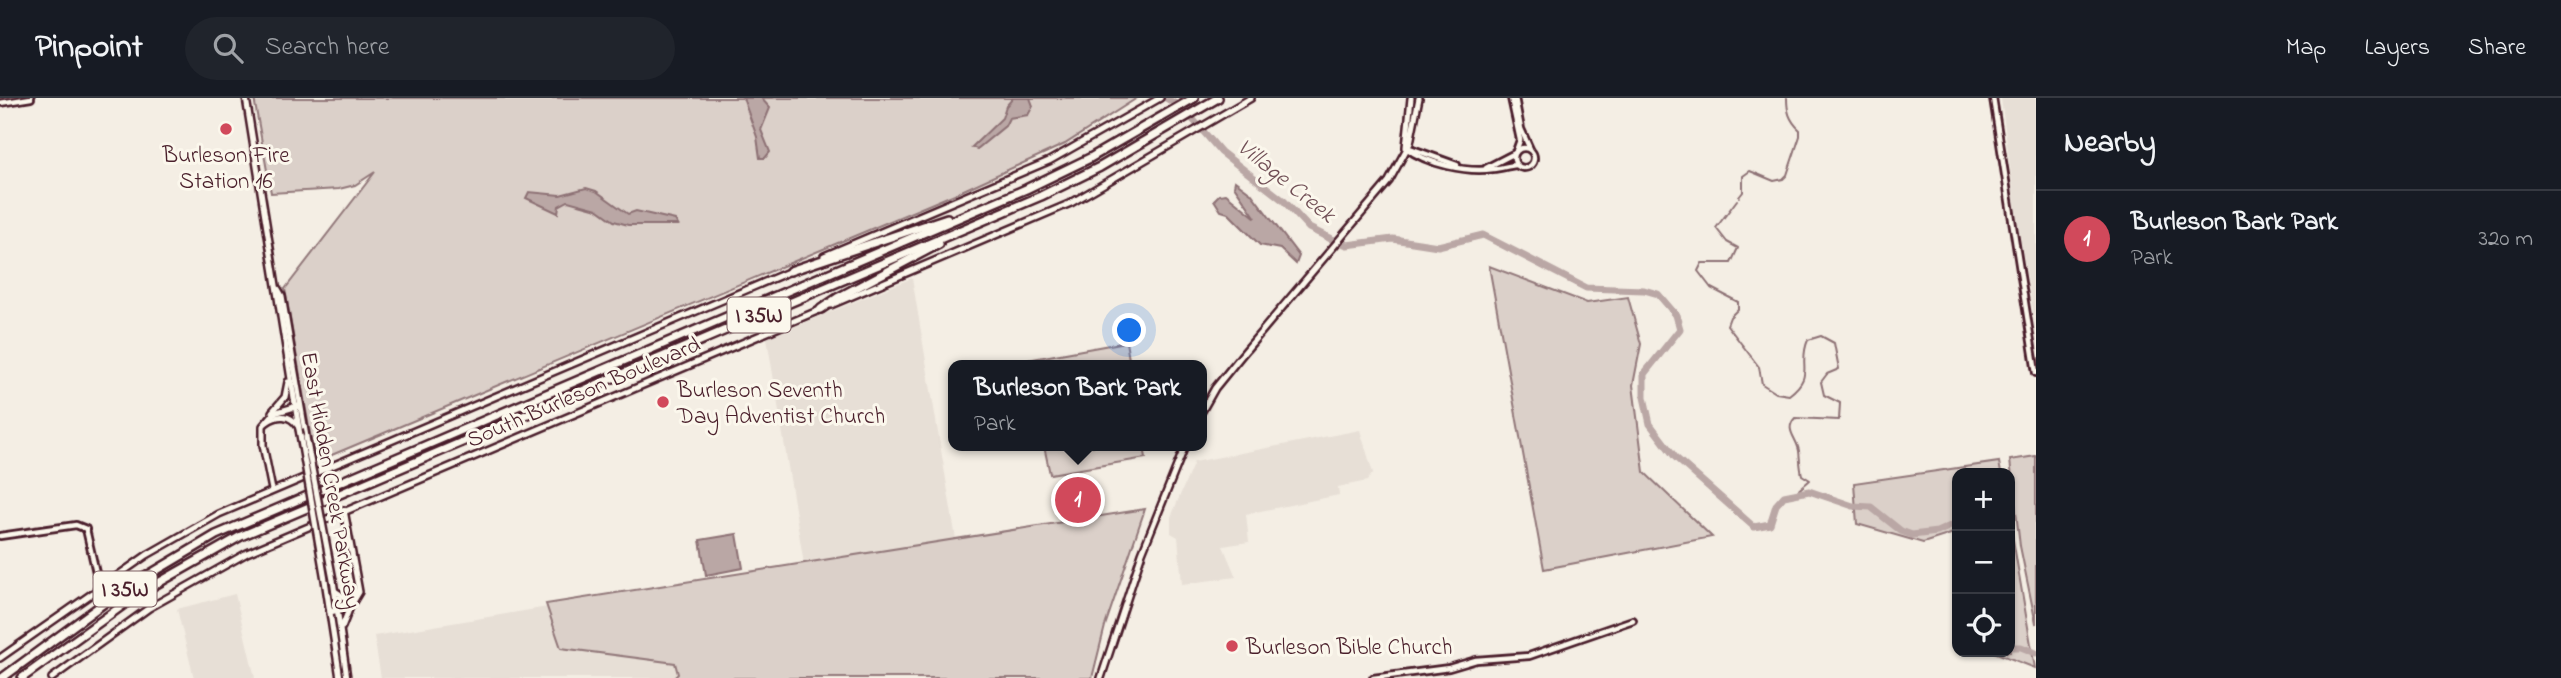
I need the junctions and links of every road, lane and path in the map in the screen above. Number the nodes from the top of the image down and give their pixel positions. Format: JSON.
{"nodes":[{"id":1,"x":31,"y":98,"type":"edge"},
{"id":2,"x":246,"y":98,"type":"edge"},
{"id":3,"x":1160,"y":98,"type":"edge"},
{"id":4,"x":1194,"y":98,"type":"edge"},
{"id":5,"x":1218,"y":98,"type":"edge"},
{"id":6,"x":1251,"y":98,"type":"edge"},
{"id":7,"x":1411,"y":98,"type":"edge"},
{"id":8,"x":1419,"y":98,"type":"edge"},
{"id":9,"x":1513,"y":98,"type":"edge"},
{"id":10,"x":1993,"y":98,"type":"edge"},
{"id":11,"x":0,"y":103,"type":"edge"},
{"id":12,"x":1406,"y":147,"type":"junction"},
{"id":13,"x":1516,"y":152,"type":"junction"},
{"id":14,"x":1532,"y":152,"type":"junction"},
{"id":15,"x":1516,"y":165,"type":"junction"},
{"id":16,"x":1482,"y":169,"type":"junction"},
{"id":17,"x":985,"y":207,"type":"junction"},
{"id":18,"x":986,"y":220,"type":"junction"},
{"id":19,"x":790,"y":271,"type":"junction"},
{"id":20,"x":278,"y":289,"type":"junction"},
{"id":21,"x":821,"y":309,"type":"junction"},
{"id":22,"x":288,"y":368,"type":"junction"},
{"id":23,"x":2036,"y":373,"type":"edge"},
{"id":24,"x":1207,"y":404,"type":"edge"},
{"id":25,"x":298,"y":406,"type":"junction"},
{"id":26,"x":269,"y":417,"type":"junction"},
{"id":27,"x":263,"y":426,"type":"junction"},
{"id":28,"x":302,"y":429,"type":"junction"},
{"id":29,"x":1183,"y":451,"type":"edge"},
{"id":30,"x":272,"y":490,"type":"junction"},
{"id":31,"x":345,"y":510,"type":"junction"},
{"id":32,"x":0,"y":536,"type":"edge"},
{"id":33,"x":329,"y":580,"type":"junction"},
{"id":34,"x":99,"y":586,"type":"junction"},
{"id":35,"x":334,"y":590,"type":"junction"},
{"id":36,"x":358,"y":590,"type":"junction"},
{"id":37,"x":350,"y":607,"type":"junction"},
{"id":38,"x":333,"y":609,"type":"junction"},
{"id":39,"x":1633,"y":620,"type":"dead end"},
{"id":40,"x":344,"y":657,"type":"junction"},
{"id":41,"x":0,"y":658,"type":"edge"},
{"id":42,"x":2,"y":678,"type":"edge"},
{"id":43,"x":22,"y":678,"type":"edge"},
{"id":44,"x":52,"y":678,"type":"edge"},
{"id":45,"x":340,"y":678,"type":"edge"},
{"id":46,"x":347,"y":678,"type":"edge"},
{"id":47,"x":1101,"y":678,"type":"edge"},
{"id":48,"x":1373,"y":678,"type":"edge"}],
"edges":[{"from":1,"to":11,"type":"street"},
{"from":2,"to":20,"type":"main road","name":"East Hidden Creek Parkway"},
{"from":3,"to":19,"type":"main road","name":"South Burleson Boulevard"},
{"from":4,"to":17,"type":"highway","number":"I 35W"},
{"from":5,"to":18,"type":"highway","number":"I 35W"},
{"from":6,"to":21,"type":"main road","name":"South Burleson Boulevard"},
{"from":7,"to":12,"type":"main road"},
{"from":8,"to":12,"type":"main road"},
{"from":9,"to":13,"type":"street"},
{"from":9,"to":14,"type":"street"},
{"from":10,"to":23,"type":"street"},
{"from":12,"to":16,"type":"street"},
{"from":12,"to":24,"type":"main road"},
{"from":13,"to":14,"type":"street"},
{"from":13,"to":15,"type":"street"},
{"from":13,"to":16,"type":"street"},
{"from":14,"to":15,"type":"street"},
{"from":15,"to":16,"type":"street"},
{"from":17,"to":19,"type":"highway"},
{"from":17,"to":42,"type":"highway","number":"I 35W"},
{"from":18,"to":21,"type":"highway"},
{"from":18,"to":43,"type":"highway","number":"I 35W"},
{"from":19,"to":30,"type":"main road","name":"South Burleson Boulevard"},
{"from":20,"to":22,"type":"main road","name":"East Hidden Creek Parkway"},
{"from":20,"to":25,"type":"main road","name":"East Hidden Creek Parkway"},
{"from":21,"to":31,"type":"main road","name":"South Burleson Boulevard"},
{"from":22,"to":25,"type":"main road","name":"East Hidden Creek Parkway"},
{"from":22,"to":26,"type":"main road"},
{"from":25,"to":26,"type":"main road"},
{"from":25,"to":28,"type":"main road","name":"East Hidden Creek Parkway"},
{"from":26,"to":27,"type":"main road"},
{"from":27,"to":28,"type":"main road"},
{"from":27,"to":30,"type":"main road"},
{"from":28,"to":33,"type":"main road","name":"East Hidden Creek Parkway","bridge":true},
{"from":29,"to":47,"type":"main road"},
{"from":30,"to":34,"type":"main road","name":"South Burleson Boulevard"},
{"from":31,"to":36,"type":"main road"},
{"from":31,"to":44,"type":"main road","name":"South Burleson Boulevard"},
{"from":32,"to":34,"type":"street"},
{"from":33,"to":35,"type":"main road","name":"East Hidden Creek Parkway"},
{"from":33,"to":38,"type":"main road","name":"East Hidden Creek Parkway"},
{"from":34,"to":41,"type":"main road","name":"South Burleson Boulevard"},
{"from":35,"to":36,"type":"main road"},
{"from":35,"to":38,"type":"main road","name":"East Hidden Creek Parkway"},
{"from":36,"to":37,"type":"main road"},
{"from":36,"to":38,"type":"main road"},
{"from":37,"to":38,"type":"main road"},
{"from":37,"to":40,"type":"main road"},
{"from":38,"to":40,"type":"main road","name":"East Hidden Creek Parkway"},
{"from":38,"to":45,"type":"main road","name":"East Hidden Creek Parkway"},
{"from":39,"to":48,"type":"street"},
{"from":40,"to":46,"type":"main road","name":"East Hidden Creek Parkway"}]}
